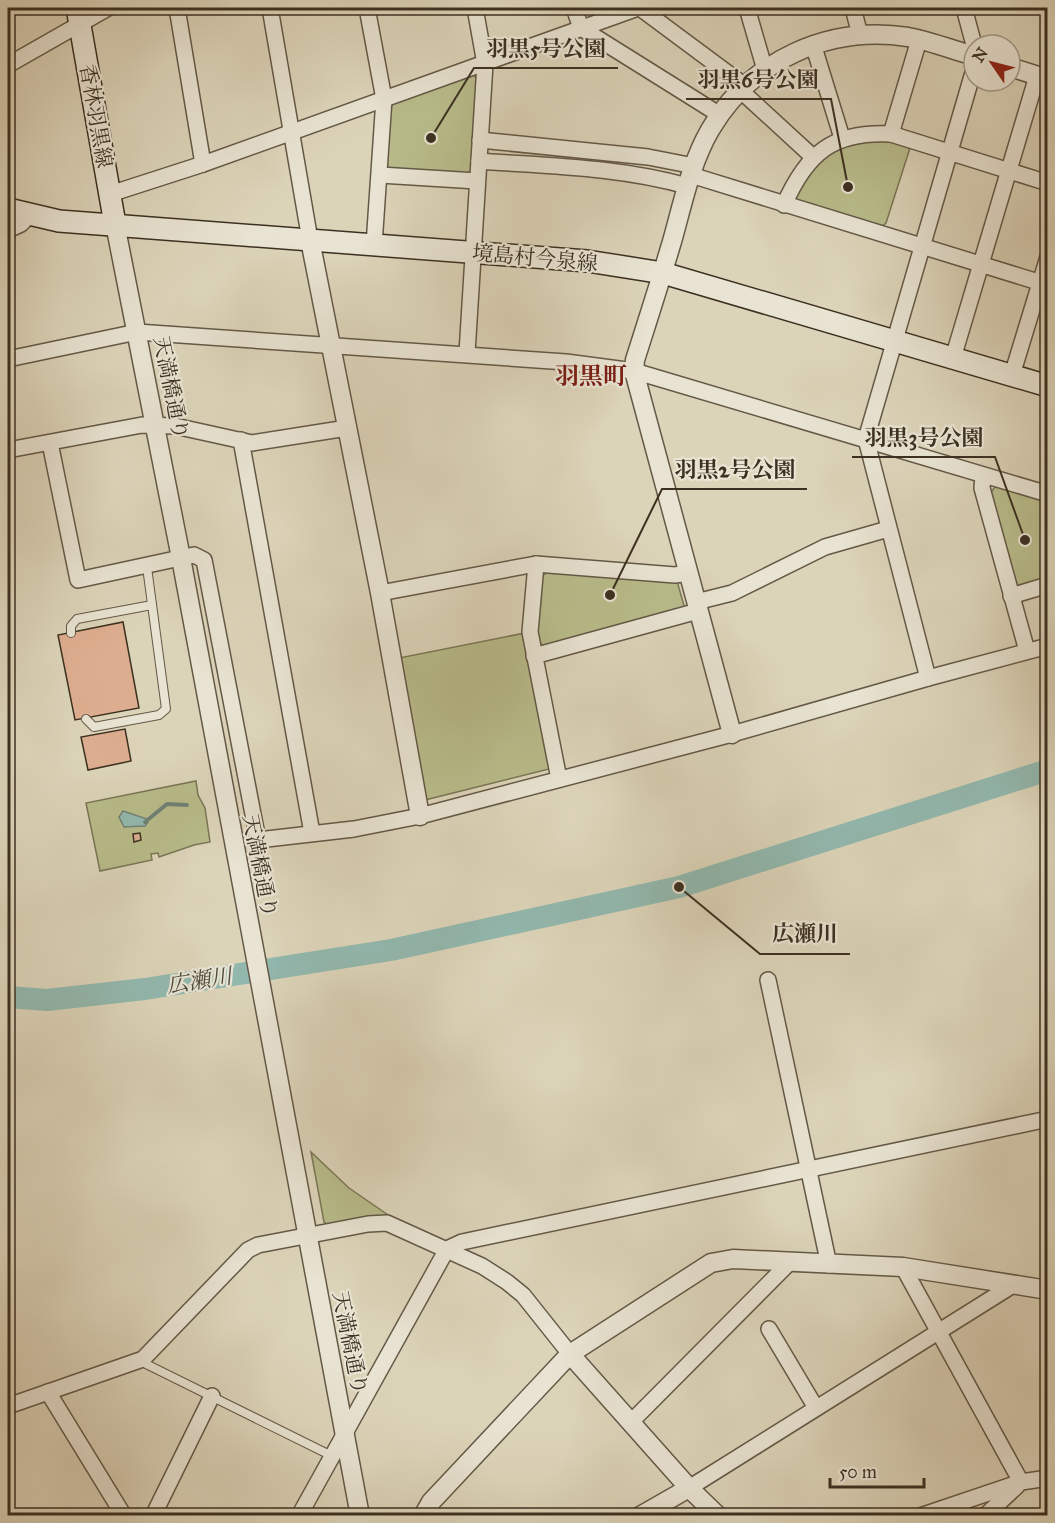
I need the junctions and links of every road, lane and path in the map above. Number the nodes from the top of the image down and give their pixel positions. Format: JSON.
{"nodes":[{"id":1,"x":108,"y":8,"type":"edge"},
{"id":2,"x":177,"y":8,"type":"edge"},
{"id":3,"x":270,"y":8,"type":"edge"},
{"id":4,"x":367,"y":8,"type":"edge"},
{"id":5,"x":476,"y":8,"type":"edge"},
{"id":6,"x":574,"y":8,"type":"edge"},
{"id":7,"x":639,"y":8,"type":"edge"},
{"id":8,"x":747,"y":8,"type":"edge"},
{"id":9,"x":853,"y":8,"type":"edge"},
{"id":10,"x":964,"y":8,"type":"edge"},
{"id":11,"x":78,"y":15,"type":"edge"},
{"id":12,"x":581,"y":28,"type":"junction"},
{"id":13,"x":971,"y":33,"type":"edge"},
{"id":14,"x":860,"y":35,"type":"junction"},
{"id":15,"x":919,"y":40,"type":"junction"},
{"id":16,"x":813,"y":44,"type":"junction"},
{"id":17,"x":962,"y":53,"type":"edge"},
{"id":18,"x":485,"y":64,"type":"junction"},
{"id":19,"x":8,"y":65,"type":"edge"},
{"id":20,"x":765,"y":70,"type":"junction"},
{"id":21,"x":1022,"y":71,"type":"edge"},
{"id":22,"x":1042,"y":77,"type":"edge"},
{"id":23,"x":739,"y":89,"type":"junction"},
{"id":24,"x":966,"y":93,"type":"edge"},
{"id":25,"x":384,"y":99,"type":"junction"},
{"id":26,"x":720,"y":115,"type":"junction"},
{"id":27,"x":291,"y":132,"type":"junction"},
{"id":28,"x":891,"y":134,"type":"junction"},
{"id":29,"x":842,"y":138,"type":"junction"},
{"id":30,"x":480,"y":140,"type":"junction"},
{"id":31,"x":524,"y":143,"type":"junction"},
{"id":32,"x":577,"y":148,"type":"junction"},
{"id":33,"x":594,"y":150,"type":"junction"},
{"id":34,"x":948,"y":151,"type":"junction"},
{"id":35,"x":648,"y":157,"type":"junction"},
{"id":36,"x":813,"y":157,"type":"junction"},
{"id":37,"x":479,"y":161,"type":"junction"},
{"id":38,"x":203,"y":164,"type":"junction"},
{"id":39,"x":536,"y":165,"type":"junction"},
{"id":40,"x":560,"y":167,"type":"junction"},
{"id":41,"x":607,"y":170,"type":"junction"},
{"id":42,"x":1008,"y":170,"type":"junction"},
{"id":43,"x":629,"y":174,"type":"junction"},
{"id":44,"x":380,"y":175,"type":"junction"},
{"id":45,"x":691,"y":176,"type":"junction"},
{"id":46,"x":477,"y":181,"type":"junction"},
{"id":47,"x":1047,"y":183,"type":"edge"},
{"id":48,"x":110,"y":194,"type":"junction"},
{"id":49,"x":784,"y":205,"type":"junction"},
{"id":50,"x":8,"y":209,"type":"edge"},
{"id":51,"x":30,"y":215,"type":"junction"},
{"id":52,"x":115,"y":224,"type":"junction"},
{"id":53,"x":8,"y":230,"type":"edge"},
{"id":54,"x":310,"y":240,"type":"junction"},
{"id":55,"x":374,"y":245,"type":"junction"},
{"id":56,"x":922,"y":245,"type":"junction"},
{"id":57,"x":472,"y":252,"type":"junction"},
{"id":58,"x":1047,"y":257,"type":"edge"},
{"id":59,"x":981,"y":263,"type":"junction"},
{"id":60,"x":663,"y":273,"type":"junction"},
{"id":61,"x":1044,"y":284,"type":"edge"},
{"id":62,"x":137,"y":332,"type":"junction"},
{"id":63,"x":894,"y":342,"type":"junction"},
{"id":64,"x":332,"y":347,"type":"junction"},
{"id":65,"x":467,"y":353,"type":"junction"},
{"id":66,"x":953,"y":358,"type":"junction"},
{"id":67,"x":8,"y":359,"type":"edge"},
{"id":68,"x":634,"y":371,"type":"junction"},
{"id":69,"x":1012,"y":375,"type":"junction"},
{"id":70,"x":1047,"y":386,"type":"edge"},
{"id":71,"x":155,"y":425,"type":"junction"},
{"id":72,"x":347,"y":428,"type":"junction"},
{"id":73,"x":866,"y":439,"type":"junction"},
{"id":74,"x":241,"y":440,"type":"junction"},
{"id":75,"x":50,"y":443,"type":"junction"},
{"id":76,"x":8,"y":450,"type":"edge"},
{"id":77,"x":983,"y":476,"type":"junction"},
{"id":78,"x":1047,"y":494,"type":"edge"},
{"id":79,"x":888,"y":529,"type":"junction"},
{"id":80,"x":181,"y":558,"type":"junction"},
{"id":81,"x":536,"y":564,"type":"junction"},
{"id":82,"x":147,"y":567,"type":"junction"},
{"id":83,"x":688,"y":573,"type":"junction"},
{"id":84,"x":1047,"y":585,"type":"edge"},
{"id":85,"x":380,"y":593,"type":"junction"},
{"id":86,"x":1011,"y":596,"type":"junction"},
{"id":87,"x":152,"y":605,"type":"junction"},
{"id":88,"x":697,"y":607,"type":"junction"},
{"id":89,"x":71,"y":633,"type":"dead end"},
{"id":90,"x":1047,"y":646,"type":"edge"},
{"id":91,"x":1027,"y":651,"type":"junction"},
{"id":92,"x":534,"y":656,"type":"junction"},
{"id":93,"x":928,"y":678,"type":"junction"},
{"id":94,"x":86,"y":719,"type":"dead end"},
{"id":95,"x":732,"y":734,"type":"junction"},
{"id":96,"x":559,"y":779,"type":"junction"},
{"id":97,"x":420,"y":816,"type":"junction"},
{"id":98,"x":312,"y":833,"type":"junction"},
{"id":99,"x":768,"y":981,"type":"dead end"},
{"id":100,"x":1047,"y":1119,"type":"edge"},
{"id":101,"x":808,"y":1170,"type":"junction"},
{"id":102,"x":308,"y":1237,"type":"junction"},
{"id":103,"x":447,"y":1249,"type":"junction"},
{"id":104,"x":790,"y":1262,"type":"junction"},
{"id":105,"x":829,"y":1265,"type":"junction"},
{"id":106,"x":903,"y":1267,"type":"junction"},
{"id":107,"x":1013,"y":1285,"type":"junction"},
{"id":108,"x":1047,"y":1290,"type":"edge"},
{"id":109,"x":769,"y":1329,"type":"dead end"},
{"id":110,"x":939,"y":1332,"type":"junction"},
{"id":111,"x":570,"y":1354,"type":"junction"},
{"id":112,"x":143,"y":1359,"type":"junction"},
{"id":113,"x":48,"y":1392,"type":"junction"},
{"id":114,"x":212,"y":1396,"type":"junction"},
{"id":115,"x":8,"y":1406,"type":"edge"},
{"id":116,"x":816,"y":1408,"type":"junction"},
{"id":117,"x":631,"y":1422,"type":"junction"},
{"id":118,"x":344,"y":1434,"type":"junction"},
{"id":119,"x":332,"y":1456,"type":"junction"},
{"id":120,"x":1047,"y":1478,"type":"edge"},
{"id":121,"x":1021,"y":1482,"type":"junction"},
{"id":122,"x":689,"y":1488,"type":"junction"},
{"id":123,"x":124,"y":1515,"type":"edge"},
{"id":124,"x":153,"y":1515,"type":"edge"},
{"id":125,"x":298,"y":1515,"type":"edge"},
{"id":126,"x":360,"y":1515,"type":"edge"},
{"id":127,"x":423,"y":1515,"type":"edge"},
{"id":128,"x":640,"y":1515,"type":"edge"},
{"id":129,"x":718,"y":1515,"type":"edge"},
{"id":130,"x":920,"y":1515,"type":"edge"},
{"id":131,"x":985,"y":1515,"type":"edge"}],
"edges":[{"from":1,"to":11,"type":"street"},
{"from":2,"to":38,"type":"street"},
{"from":3,"to":27,"type":"street"},
{"from":4,"to":25,"type":"street"},
{"from":5,"to":18,"type":"street"},
{"from":6,"to":12,"type":"street"},
{"from":7,"to":12,"type":"street"},
{"from":7,"to":23,"type":"street"},
{"from":8,"to":20,"type":"street"},
{"from":9,"to":14,"type":"street"},
{"from":10,"to":13,"type":"street"},
{"from":11,"to":19,"type":"street"},
{"from":11,"to":48,"type":"main road","name":"香林羽黒線"},
{"from":12,"to":18,"type":"street"},
{"from":12,"to":26,"type":"street"},
{"from":14,"to":15,"type":"street"},
{"from":14,"to":16,"type":"street"},
{"from":15,"to":17,"type":"street"},
{"from":15,"to":28,"type":"street"},
{"from":16,"to":20,"type":"street"},
{"from":16,"to":29,"type":"street"},
{"from":18,"to":25,"type":"street"},
{"from":18,"to":30,"type":"street"},
{"from":20,"to":23,"type":"street"},
{"from":21,"to":22,"type":"street"},
{"from":22,"to":42,"type":"street"},
{"from":23,"to":26,"type":"street"},
{"from":23,"to":36,"type":"street"},
{"from":24,"to":34,"type":"street"},
{"from":25,"to":27,"type":"street"},
{"from":25,"to":44,"type":"street"},
{"from":26,"to":45,"type":"street"},
{"from":27,"to":38,"type":"street"},
{"from":27,"to":54,"type":"street"},
{"from":28,"to":29,"type":"street"},
{"from":28,"to":34,"type":"street"},
{"from":29,"to":36,"type":"street"},
{"from":30,"to":31,"type":"street"},
{"from":30,"to":37,"type":"street"},
{"from":31,"to":32,"type":"street"},
{"from":31,"to":39,"type":"lane"},
{"from":32,"to":33,"type":"street"},
{"from":32,"to":40,"type":"lane"},
{"from":33,"to":35,"type":"street"},
{"from":33,"to":41,"type":"lane"},
{"from":34,"to":42,"type":"street"},
{"from":34,"to":56,"type":"street"},
{"from":35,"to":43,"type":"lane"},
{"from":35,"to":45,"type":"street"},
{"from":36,"to":49,"type":"street"},
{"from":37,"to":39,"type":"street"},
{"from":37,"to":46,"type":"street"},
{"from":38,"to":48,"type":"street"},
{"from":39,"to":40,"type":"street"},
{"from":40,"to":41,"type":"street"},
{"from":41,"to":43,"type":"street"},
{"from":42,"to":47,"type":"street"},
{"from":42,"to":59,"type":"street"},
{"from":43,"to":45,"type":"street"},
{"from":44,"to":46,"type":"street"},
{"from":44,"to":55,"type":"street"},
{"from":45,"to":49,"type":"street"},
{"from":45,"to":60,"type":"street"},
{"from":46,"to":57,"type":"street"},
{"from":48,"to":52,"type":"main road","name":"香林羽黒線"},
{"from":49,"to":56,"type":"street"},
{"from":50,"to":51,"type":"main road","name":"境島村今泉線"},
{"from":51,"to":52,"type":"main road","name":"境島村今泉線"},
{"from":51,"to":53,"type":"street"},
{"from":52,"to":54,"type":"main road","name":"境島村今泉線"},
{"from":52,"to":62,"type":"street","name":"天満橋通り"},
{"from":54,"to":55,"type":"main road","name":"境島村今泉線"},
{"from":54,"to":64,"type":"street"},
{"from":55,"to":57,"type":"main road","name":"境島村今泉線"},
{"from":56,"to":59,"type":"street"},
{"from":56,"to":63,"type":"street"},
{"from":57,"to":60,"type":"main road","name":"境島村今泉線"},
{"from":57,"to":65,"type":"street"},
{"from":58,"to":61,"type":"street"},
{"from":59,"to":61,"type":"street"},
{"from":59,"to":66,"type":"street"},
{"from":60,"to":63,"type":"main road","name":"境島村今泉線"},
{"from":60,"to":68,"type":"street"},
{"from":61,"to":69,"type":"street"},
{"from":62,"to":64,"type":"street"},
{"from":62,"to":67,"type":"street"},
{"from":62,"to":71,"type":"street","name":"天満橋通り"},
{"from":63,"to":66,"type":"main road","name":"境島村今泉線"},
{"from":63,"to":73,"type":"street"},
{"from":64,"to":65,"type":"street"},
{"from":64,"to":72,"type":"street"},
{"from":65,"to":68,"type":"street"},
{"from":66,"to":69,"type":"main road","name":"境島村今泉線"},
{"from":68,"to":73,"type":"street"},
{"from":68,"to":83,"type":"street"},
{"from":69,"to":70,"type":"main road","name":"境島村今泉線"},
{"from":71,"to":74,"type":"street"},
{"from":71,"to":75,"type":"street"},
{"from":71,"to":80,"type":"street","name":"天満橋通り"},
{"from":72,"to":74,"type":"street"},
{"from":72,"to":85,"type":"street"},
{"from":73,"to":77,"type":"street"},
{"from":73,"to":79,"type":"street"},
{"from":74,"to":98,"type":"street"},
{"from":75,"to":76,"type":"street"},
{"from":75,"to":82,"type":"street"},
{"from":77,"to":78,"type":"street"},
{"from":77,"to":86,"type":"street"},
{"from":79,"to":88,"type":"street"},
{"from":79,"to":93,"type":"street"},
{"from":80,"to":82,"type":"street"},
{"from":80,"to":98,"type":"street"},
{"from":80,"to":102,"type":"street","name":"天満橋通り"},
{"from":81,"to":83,"type":"street"},
{"from":81,"to":85,"type":"street"},
{"from":81,"to":92,"type":"street"},
{"from":82,"to":87,"type":"lane"},
{"from":83,"to":88,"type":"street"},
{"from":84,"to":86,"type":"street"},
{"from":85,"to":97,"type":"street"},
{"from":86,"to":91,"type":"street"},
{"from":87,"to":89,"type":"lane"},
{"from":87,"to":94,"type":"lane"},
{"from":88,"to":92,"type":"street"},
{"from":88,"to":95,"type":"street"},
{"from":90,"to":91,"type":"street"},
{"from":91,"to":93,"type":"street"},
{"from":92,"to":96,"type":"street"},
{"from":93,"to":95,"type":"street"},
{"from":95,"to":96,"type":"street"},
{"from":96,"to":97,"type":"street"},
{"from":97,"to":98,"type":"street"},
{"from":99,"to":101,"type":"street"},
{"from":100,"to":101,"type":"street"},
{"from":101,"to":103,"type":"street"},
{"from":101,"to":105,"type":"street"},
{"from":102,"to":103,"type":"street"},
{"from":102,"to":112,"type":"street"},
{"from":102,"to":118,"type":"street","name":"天満橋通り"},
{"from":103,"to":111,"type":"street"},
{"from":103,"to":118,"type":"street"},
{"from":104,"to":105,"type":"street"},
{"from":104,"to":111,"type":"street"},
{"from":104,"to":117,"type":"street"},
{"from":105,"to":106,"type":"street"},
{"from":106,"to":107,"type":"street"},
{"from":106,"to":110,"type":"street"},
{"from":107,"to":108,"type":"street"},
{"from":107,"to":110,"type":"street"},
{"from":109,"to":116,"type":"street"},
{"from":110,"to":116,"type":"street"},
{"from":110,"to":121,"type":"street"},
{"from":111,"to":117,"type":"street"},
{"from":111,"to":127,"type":"street"},
{"from":112,"to":113,"type":"street"},
{"from":112,"to":114,"type":"lane"},
{"from":113,"to":115,"type":"street"},
{"from":113,"to":123,"type":"street"},
{"from":114,"to":119,"type":"lane"},
{"from":114,"to":124,"type":"street"},
{"from":116,"to":122,"type":"street"},
{"from":117,"to":122,"type":"street"},
{"from":118,"to":119,"type":"street"},
{"from":118,"to":126,"type":"street","name":"天満橋通り"},
{"from":119,"to":125,"type":"street"},
{"from":120,"to":121,"type":"street"},
{"from":121,"to":130,"type":"street"},
{"from":121,"to":131,"type":"street"},
{"from":122,"to":128,"type":"street"},
{"from":122,"to":129,"type":"street"}]}
